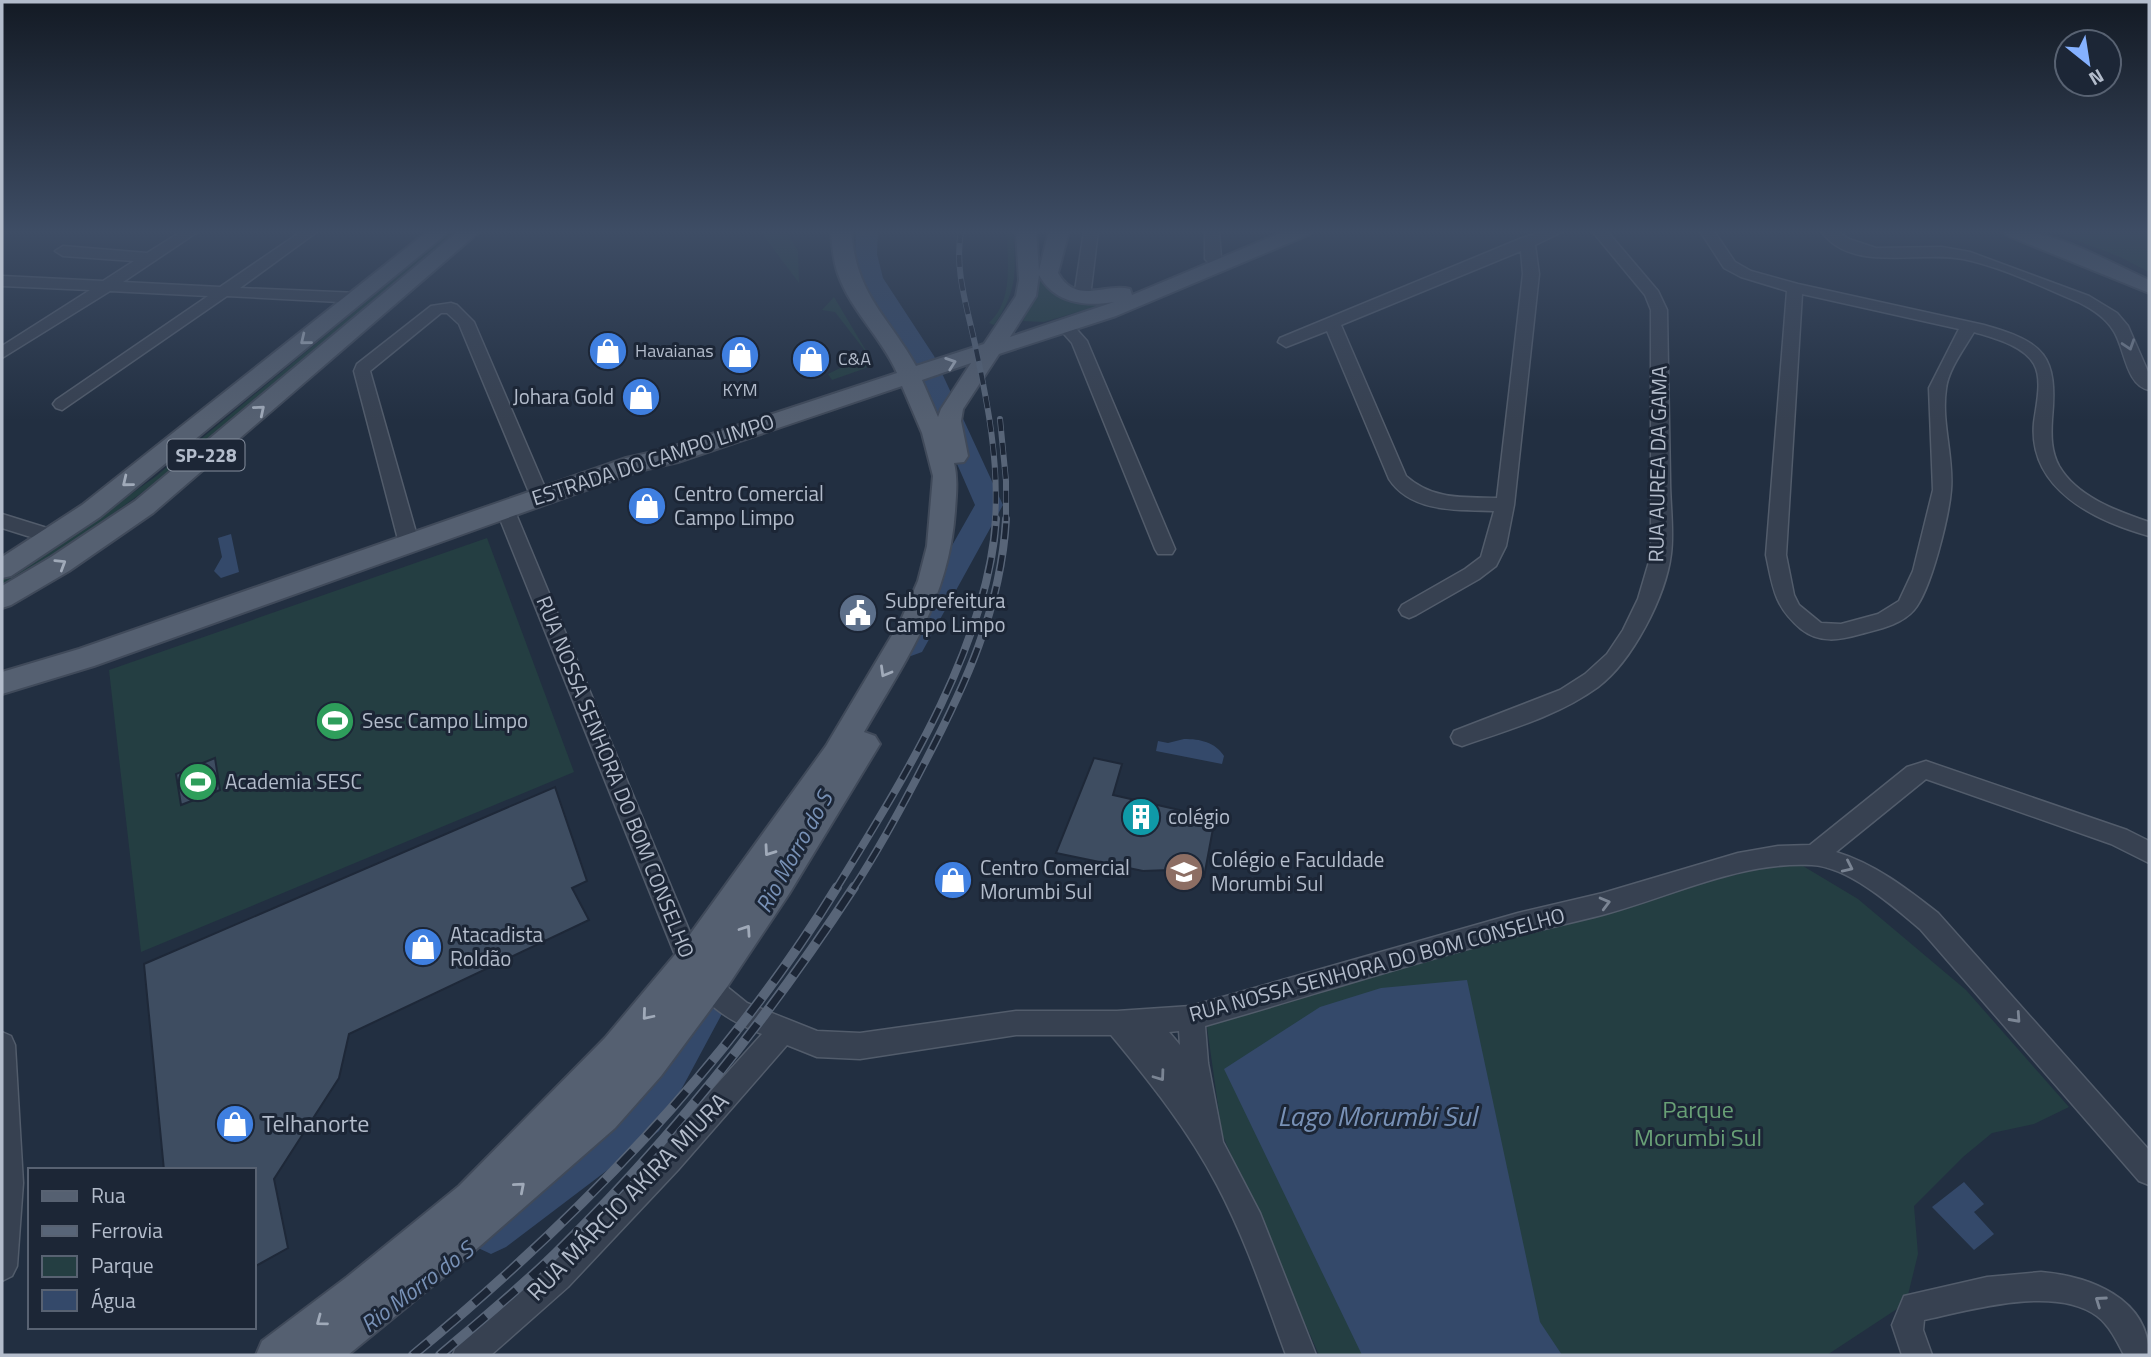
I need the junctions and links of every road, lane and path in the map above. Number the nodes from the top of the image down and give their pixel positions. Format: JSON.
{"nodes":[{"id":1,"x":93,"y":294,"type":"edge"},
{"id":2,"x":220,"y":294,"type":"edge"},
{"id":3,"x":288,"y":294,"type":"edge"},
{"id":4,"x":362,"y":294,"type":"edge"},
{"id":5,"x":395,"y":294,"type":"edge"},
{"id":6,"x":858,"y":294,"type":"edge"},
{"id":7,"x":1026,"y":294,"type":"edge"},
{"id":8,"x":1074,"y":294,"type":"edge"},
{"id":9,"x":1121,"y":294,"type":"edge"},
{"id":10,"x":1140,"y":294,"type":"edge"},
{"id":11,"x":1402,"y":294,"type":"edge"},
{"id":12,"x":1529,"y":294,"type":"edge"},
{"id":13,"x":1652,"y":294,"type":"edge"},
{"id":14,"x":1795,"y":294,"type":"edge"},
{"id":15,"x":1824,"y":294,"type":"edge"},
{"id":16,"x":2072,"y":294,"type":"edge"},
{"id":17,"x":1082,"y":297,"type":"joint"},
{"id":18,"x":358,"y":298,"type":"junction"},
{"id":19,"x":860,"y":299,"type":"junction"},
{"id":20,"x":1012,"y":318,"type":"junction"},
{"id":21,"x":1332,"y":323,"type":"junction"},
{"id":22,"x":1065,"y":326,"type":"junction"},
{"id":23,"x":1969,"y":326,"type":"junction"},
{"id":24,"x":1286,"y":342,"type":"dead end"},
{"id":25,"x":991,"y":349,"type":"junction"},
{"id":26,"x":2,"y":352,"type":"edge"},
{"id":27,"x":911,"y":377,"type":"junction"},
{"id":28,"x":2149,"y":385,"type":"edge"},
{"id":29,"x":62,"y":404,"type":"dead end"},
{"id":30,"x":634,"y":464,"type":"junction"},
{"id":31,"x":540,"y":497,"type":"junction"},
{"id":32,"x":1505,"y":505,"type":"junction"},
{"id":33,"x":505,"y":509,"type":"junction"},
{"id":34,"x":2,"y":521,"type":"edge"},
{"id":35,"x":2149,"y":528,"type":"edge"},
{"id":36,"x":53,"y":537,"type":"junction"},
{"id":37,"x":409,"y":543,"type":"junction"},
{"id":38,"x":1166,"y":549,"type":"dead end"},
{"id":39,"x":2,"y":569,"type":"edge"},
{"id":40,"x":2,"y":598,"type":"edge"},
{"id":41,"x":1409,"y":610,"type":"dead end"},
{"id":42,"x":2,"y":682,"type":"edge"},
{"id":43,"x":1462,"y":737,"type":"dead end"},
{"id":44,"x":2149,"y":853,"type":"edge"},
{"id":45,"x":1815,"y":855,"type":"junction"},
{"id":46,"x":699,"y":974,"type":"junction"},
{"id":47,"x":1191,"y":1018,"type":"junction"},
{"id":48,"x":1129,"y":1023,"type":"junction"},
{"id":49,"x":782,"y":1031,"type":"junction"},
{"id":50,"x":2,"y":1045,"type":"edge"},
{"id":51,"x":1200,"y":1085,"type":"junction"},
{"id":52,"x":1212,"y":1149,"type":"junction"},
{"id":53,"x":2149,"y":1171,"type":"edge"},
{"id":54,"x":2,"y":1266,"type":"edge"},
{"id":55,"x":276,"y":1355,"type":"edge"},
{"id":56,"x":316,"y":1355,"type":"edge"},
{"id":57,"x":468,"y":1355,"type":"edge"},
{"id":58,"x":1301,"y":1355,"type":"edge"},
{"id":59,"x":1917,"y":1355,"type":"edge"},
{"id":60,"x":2140,"y":1355,"type":"edge"}],
"edges":[{"from":1,"to":26,"type":"street"},
{"from":2,"to":29,"type":"street"},
{"from":3,"to":18,"type":"street"},
{"from":4,"to":18,"type":"main road","number":"SP-228"},
{"from":40,"to":5,"type":"main road","number":"SP-228","one_way":true},
{"from":6,"to":19,"type":"main road"},
{"from":7,"to":20,"type":"main road"},
{"from":8,"to":17,"type":"main road"},
{"from":9,"to":17,"type":"main road"},
{"from":10,"to":22,"type":"main road","name":"ESTRADA DO CAMPO LIMPO"},
{"from":11,"to":21,"type":"street"},
{"from":12,"to":32,"type":"street"},
{"from":13,"to":43,"type":"street","name":"RUA AUREA DA GAMA"},
{"from":14,"to":23,"type":"street"},
{"from":15,"to":23,"type":"street"},
{"from":16,"to":28,"type":"street","one_way":true},
{"from":18,"to":36,"type":"main road","number":"SP-228","one_way":true},
{"from":19,"to":27,"type":"main road"},
{"from":19,"to":30,"type":"main road"},
{"from":20,"to":22,"type":"main road"},
{"from":20,"to":25,"type":"main road"},
{"from":21,"to":24,"type":"street"},
{"from":21,"to":32,"type":"street"},
{"from":22,"to":25,"type":"main road","name":"ESTRADA DO CAMPO LIMPO"},
{"from":22,"to":38,"type":"street"},
{"from":23,"to":35,"type":"street"},
{"from":27,"to":25,"type":"main road","name":"ESTRADA DO CAMPO LIMPO","one_way":true},
{"from":46,"to":25,"type":"main road","one_way":true},
{"from":27,"to":30,"type":"main road","name":"ESTRADA DO CAMPO LIMPO"},
{"from":27,"to":46,"type":"main road","one_way":true},
{"from":30,"to":31,"type":"main road","name":"ESTRADA DO CAMPO LIMPO"},
{"from":31,"to":33,"type":"main road","name":"ESTRADA DO CAMPO LIMPO"},
{"from":31,"to":37,"type":"street"},
{"from":32,"to":41,"type":"street"},
{"from":33,"to":37,"type":"main road","name":"ESTRADA DO CAMPO LIMPO"},
{"from":33,"to":46,"type":"street","name":"RUA NOSSA SENHORA DO BOM CONSELHO"},
{"from":34,"to":36,"type":"street"},
{"from":36,"to":39,"type":"main road","number":"SP-228"},
{"from":37,"to":42,"type":"main road","name":"ESTRADA DO CAMPO LIMPO"},
{"from":44,"to":45,"type":"street"},
{"from":47,"to":45,"type":"street","name":"RUA NOSSA SENHORA DO BOM CONSELHO","one_way":true},
{"from":45,"to":53,"type":"street","name":"RUA NOSSA SENHORA DO BOM CONSELHO","one_way":true},
{"from":46,"to":49,"type":"street","name":"RUA NOSSA SENHORA DO BOM CONSELHO"},
{"from":46,"to":55,"type":"main road","one_way":true},
{"from":56,"to":46,"type":"main road","one_way":true},
{"from":47,"to":48,"type":"street","name":"RUA NOSSA SENHORA DO BOM CONSELHO"},
{"from":47,"to":51,"type":"street"},
{"from":48,"to":49,"type":"street","name":"RUA NOSSA SENHORA DO BOM CONSELHO"},
{"from":48,"to":51,"type":"street"},
{"from":48,"to":52,"type":"street","one_way":true},
{"from":49,"to":57,"type":"street","name":"RUA MÁRCIO AKIRA MIURA"},
{"from":50,"to":54,"type":"street"},
{"from":51,"to":52,"type":"street"},
{"from":52,"to":58,"type":"street"},
{"from":60,"to":59,"type":"street","one_way":true}]}
